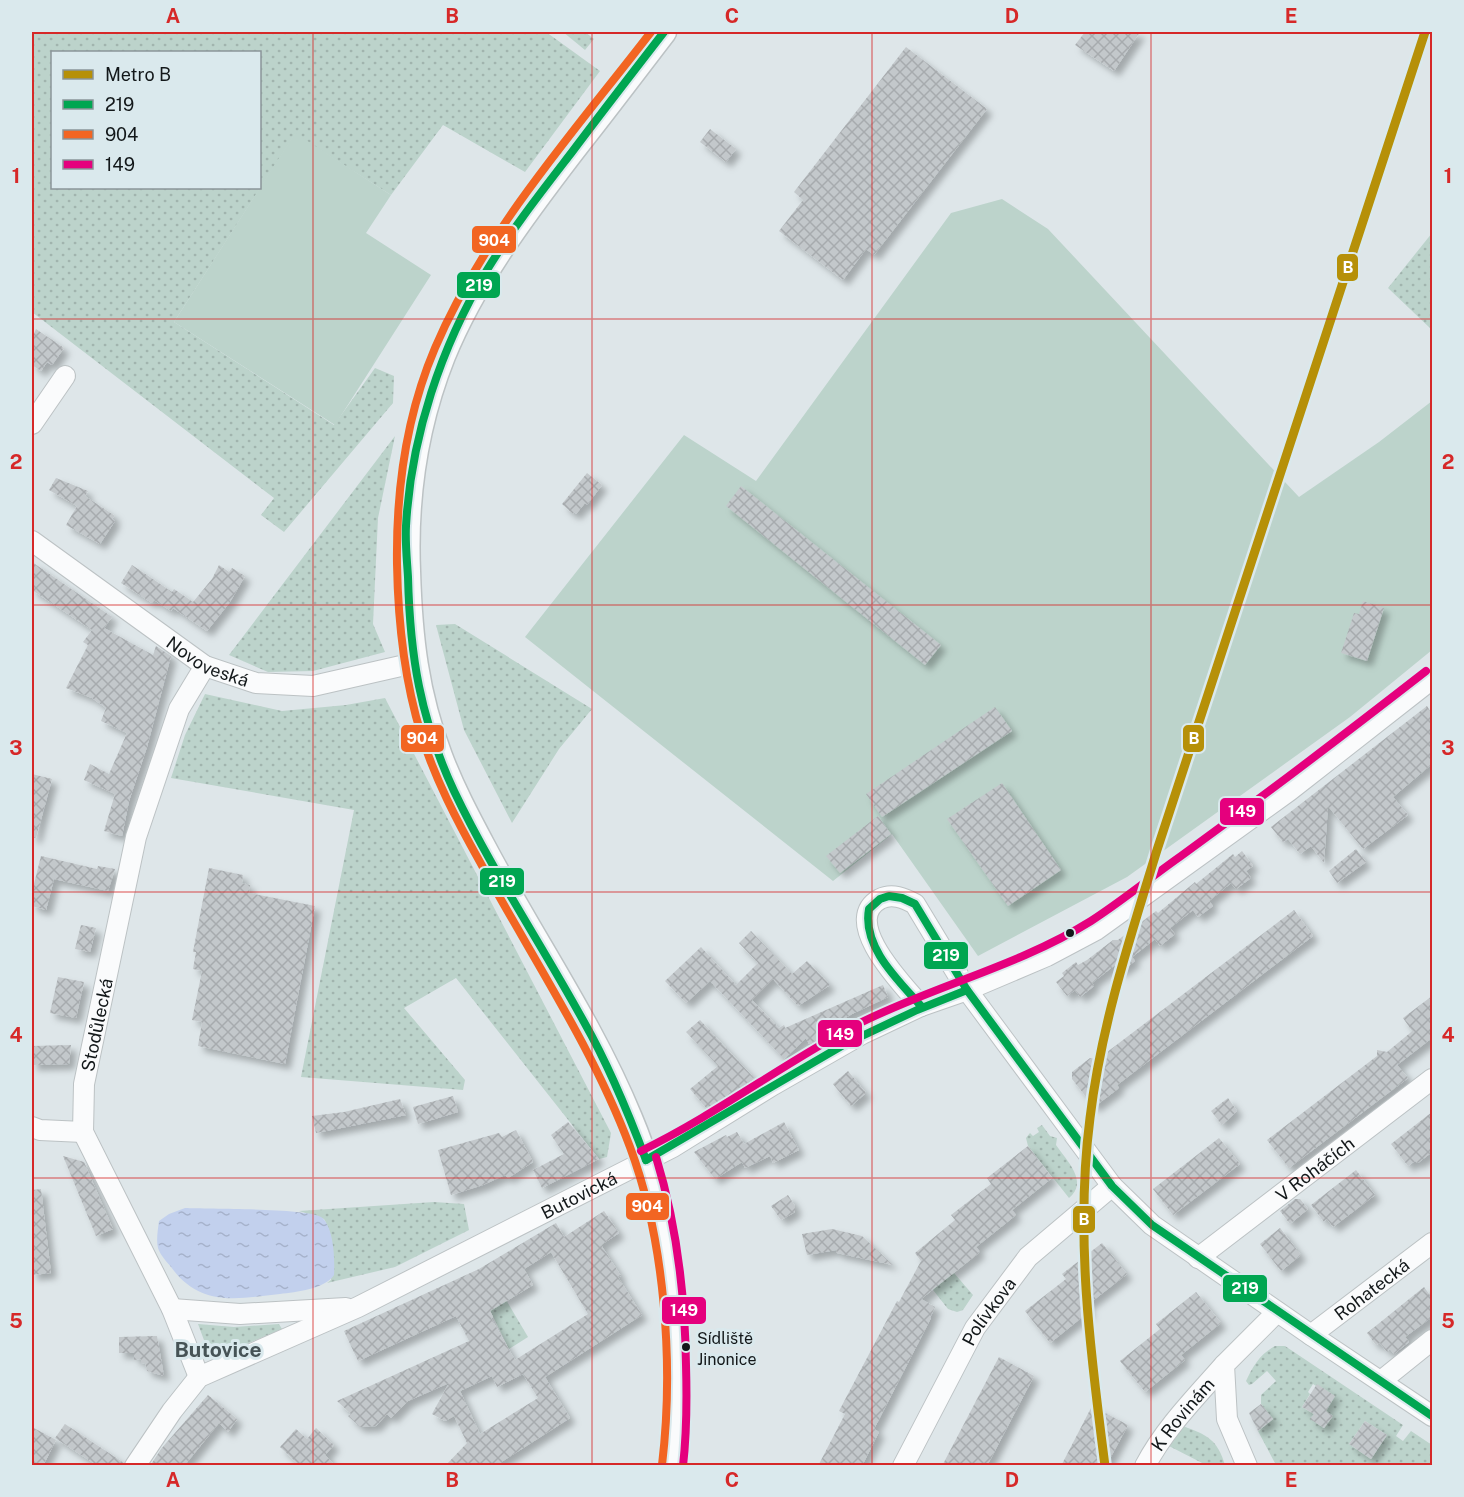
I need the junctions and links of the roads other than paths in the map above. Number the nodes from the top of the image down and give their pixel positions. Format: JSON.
{"nodes":[{"id":1,"x":664,"y":32,"type":"edge"},
{"id":2,"x":65,"y":376,"type":"dead end"},
{"id":3,"x":32,"y":424,"type":"edge"},
{"id":4,"x":32,"y":541,"type":"edge"},
{"id":5,"x":414,"y":663,"type":"junction"},
{"id":6,"x":205,"y":666,"type":"junction"},
{"id":7,"x":1432,"y":679,"type":"edge"},
{"id":8,"x":967,"y":990,"type":"junction"},
{"id":9,"x":921,"y":1006,"type":"junction"},
{"id":10,"x":1432,"y":1079,"type":"edge"},
{"id":11,"x":32,"y":1127,"type":"edge"},
{"id":12,"x":84,"y":1132,"type":"junction"},
{"id":13,"x":646,"y":1160,"type":"junction"},
{"id":14,"x":1112,"y":1186,"type":"junction"},
{"id":15,"x":1432,"y":1243,"type":"edge"},
{"id":16,"x":1198,"y":1258,"type":"junction"},
{"id":17,"x":358,"y":1307,"type":"junction"},
{"id":18,"x":172,"y":1309,"type":"junction"},
{"id":19,"x":1277,"y":1312,"type":"junction"},
{"id":20,"x":1311,"y":1335,"type":"junction"},
{"id":21,"x":1432,"y":1340,"type":"edge"},
{"id":22,"x":1224,"y":1365,"type":"junction"},
{"id":23,"x":199,"y":1377,"type":"junction"},
{"id":24,"x":1381,"y":1381,"type":"junction"},
{"id":25,"x":1432,"y":1416,"type":"edge"},
{"id":26,"x":135,"y":1466,"type":"edge"},
{"id":27,"x":672,"y":1466,"type":"edge"},
{"id":28,"x":903,"y":1466,"type":"edge"},
{"id":29,"x":1145,"y":1466,"type":"edge"},
{"id":30,"x":1246,"y":1466,"type":"edge"}],
"edges":[{"from":1,"to":5,"type":"main road"},
{"from":2,"to":3,"type":"street"},
{"from":4,"to":6,"type":"street","name":"Novoveská"},
{"from":5,"to":6,"type":"street","name":"Novoveská"},
{"from":5,"to":13,"type":"main road"},
{"from":6,"to":12,"type":"street","name":"Stodůlecká"},
{"from":7,"to":8,"type":"street","name":"Butovická"},
{"from":8,"to":9,"type":"street","name":"Butovická"},
{"from":8,"to":9,"type":"street"},
{"from":8,"to":14,"type":"street"},
{"from":9,"to":13,"type":"street","name":"Butovická"},
{"from":10,"to":16,"type":"street","name":"V Roháčích"},
{"from":11,"to":12,"type":"street"},
{"from":12,"to":18,"type":"street","name":"Stodůlecká"},
{"from":13,"to":17,"type":"street","name":"Butovická"},
{"from":13,"to":27,"type":"main road"},
{"from":14,"to":16,"type":"street"},
{"from":14,"to":28,"type":"street","name":"Polívkova"},
{"from":15,"to":20,"type":"street","name":"Rohatecká"},
{"from":16,"to":19,"type":"street"},
{"from":17,"to":18,"type":"street","name":"Butovická"},
{"from":17,"to":23,"type":"street","name":"Butovická"},
{"from":18,"to":23,"type":"street","name":"Stodůlecká"},
{"from":19,"to":20,"type":"street"},
{"from":19,"to":22,"type":"street","name":"K Rovinám"},
{"from":20,"to":24,"type":"street"},
{"from":21,"to":24,"type":"street"},
{"from":22,"to":29,"type":"street","name":"K Rovinám"},
{"from":22,"to":30,"type":"street"},
{"from":23,"to":26,"type":"street","name":"Butovická"},
{"from":24,"to":25,"type":"street"}]}
